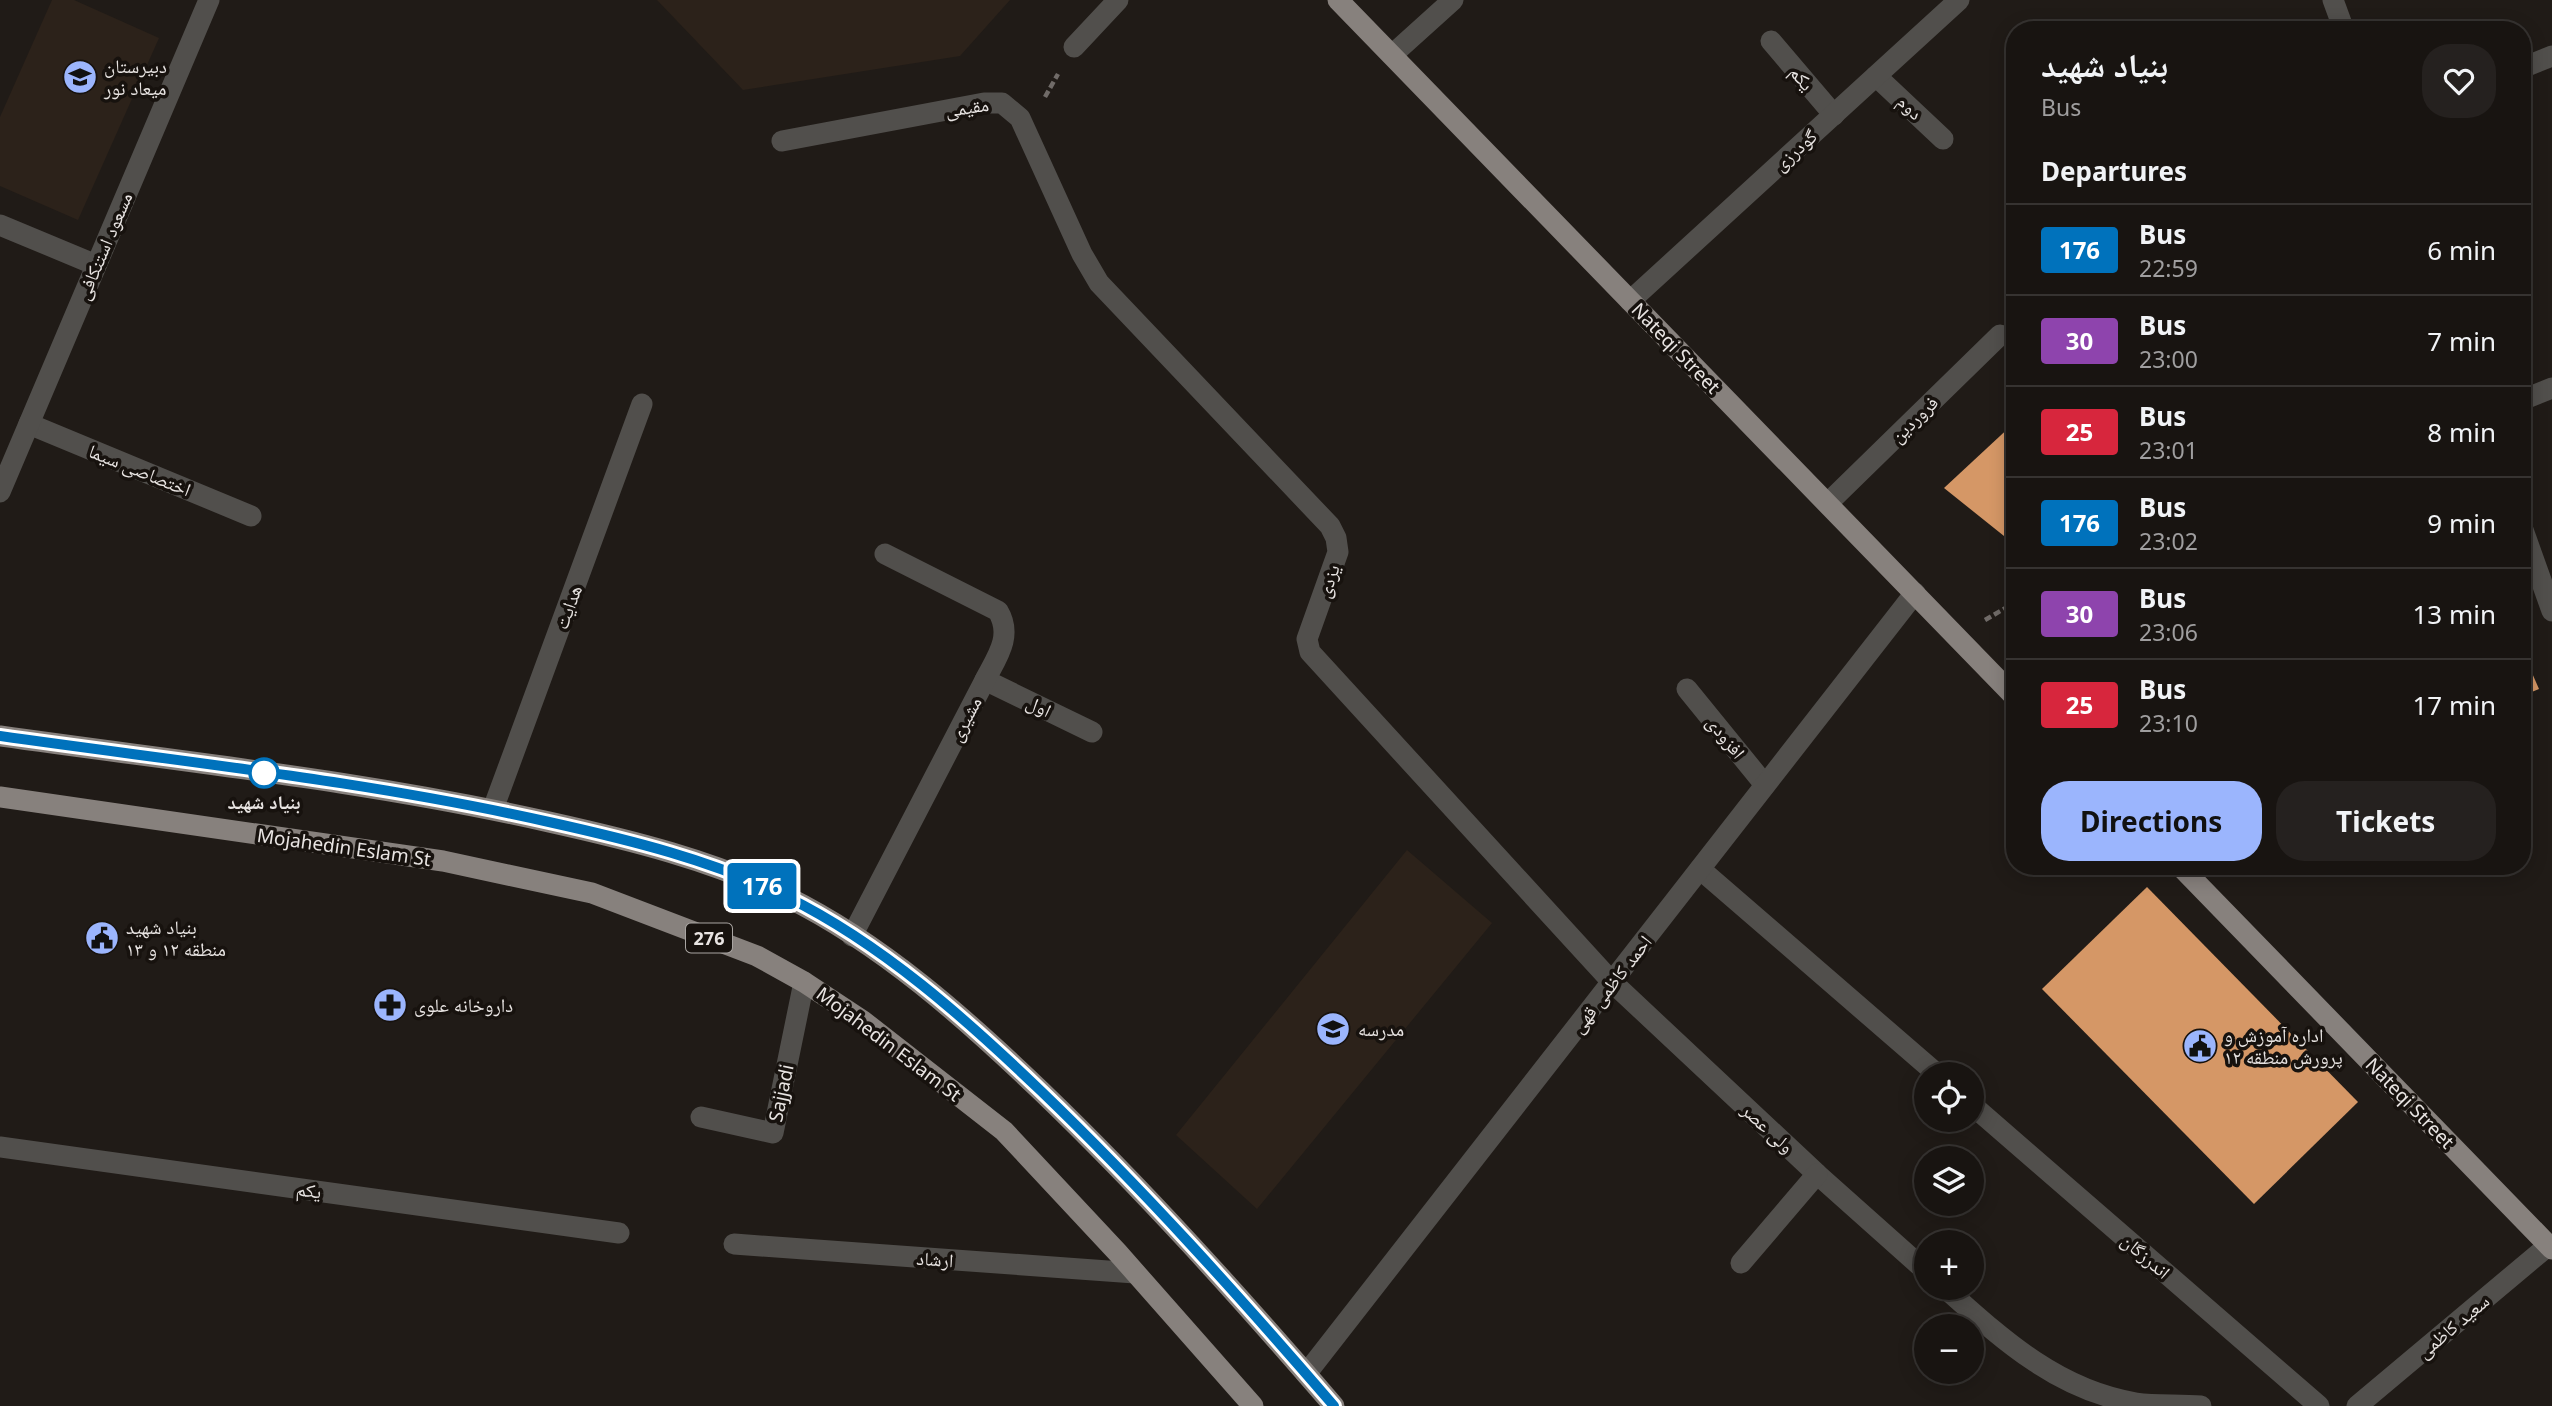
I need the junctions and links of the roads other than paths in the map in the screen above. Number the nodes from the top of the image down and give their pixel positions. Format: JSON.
{"nodes":[{"id":1,"x":209,"y":0,"type":"edge"},
{"id":2,"x":1118,"y":0,"type":"edge"},
{"id":3,"x":1338,"y":0,"type":"edge"},
{"id":4,"x":1453,"y":0,"type":"edge"},
{"id":5,"x":1959,"y":0,"type":"edge"},
{"id":6,"x":2333,"y":0,"type":"edge"},
{"id":7,"x":2341,"y":21,"type":"edge"},
{"id":8,"x":1771,"y":41,"type":"dead end"},
{"id":9,"x":1074,"y":47,"type":"road end"},
{"id":10,"x":1392,"y":55,"type":"junction"},
{"id":11,"x":2552,"y":56,"type":"edge"},
{"id":12,"x":2531,"y":64,"type":"edge"},
{"id":13,"x":1876,"y":76,"type":"junction"},
{"id":14,"x":1833,"y":115,"type":"junction"},
{"id":15,"x":1026,"y":129,"type":"joint"},
{"id":16,"x":1944,"y":139,"type":"dead end"},
{"id":17,"x":782,"y":141,"type":"dead end"},
{"id":18,"x":0,"y":225,"type":"edge"},
{"id":19,"x":96,"y":265,"type":"junction"},
{"id":20,"x":1630,"y":301,"type":"junction"},
{"id":21,"x":2000,"y":335,"type":"dead end"},
{"id":22,"x":2552,"y":387,"type":"edge"},
{"id":23,"x":2531,"y":396,"type":"edge"},
{"id":24,"x":642,"y":404,"type":"dead end"},
{"id":25,"x":29,"y":424,"type":"junction"},
{"id":26,"x":0,"y":492,"type":"edge"},
{"id":27,"x":1828,"y":503,"type":"junction"},
{"id":28,"x":251,"y":516,"type":"dead end"},
{"id":29,"x":2531,"y":552,"type":"edge"},
{"id":30,"x":886,"y":554,"type":"dead end"},
{"id":31,"x":1915,"y":593,"type":"junction"},
{"id":32,"x":2552,"y":611,"type":"edge"},
{"id":33,"x":985,"y":681,"type":"junction"},
{"id":34,"x":2006,"y":688,"type":"edge"},
{"id":35,"x":1687,"y":689,"type":"dead end"},
{"id":36,"x":1092,"y":732,"type":"dead end"},
{"id":37,"x":0,"y":736,"type":"edge"},
{"id":38,"x":1765,"y":785,"type":"junction"},
{"id":39,"x":0,"y":797,"type":"edge"},
{"id":40,"x":493,"y":809,"type":"junction"},
{"id":41,"x":1700,"y":869,"type":"junction"},
{"id":42,"x":2189,"y":875,"type":"edge"},
{"id":43,"x":852,"y":936,"type":"junction"},
{"id":44,"x":804,"y":982,"type":"junction"},
{"id":45,"x":1612,"y":982,"type":"junction"},
{"id":46,"x":1923,"y":1062,"type":"edge"},
{"id":47,"x":1984,"y":1115,"type":"edge"},
{"id":48,"x":701,"y":1117,"type":"dead end"},
{"id":49,"x":0,"y":1147,"type":"edge"},
{"id":50,"x":1817,"y":1174,"type":"junction"},
{"id":51,"x":619,"y":1234,"type":"dead end"},
{"id":52,"x":734,"y":1244,"type":"dead end"},
{"id":53,"x":2550,"y":1247,"type":"edge"},
{"id":54,"x":1914,"y":1260,"type":"edge"},
{"id":55,"x":1741,"y":1263,"type":"dead end"},
{"id":56,"x":1135,"y":1273,"type":"junction"},
{"id":57,"x":1959,"y":1300,"type":"edge"},
{"id":58,"x":1306,"y":1374,"type":"junction"},
{"id":59,"x":2091,"y":1399,"type":"edge"},
{"id":60,"x":1253,"y":1406,"type":"edge"},
{"id":61,"x":1334,"y":1406,"type":"edge"},
{"id":62,"x":2201,"y":1406,"type":"edge"},
{"id":63,"x":2319,"y":1406,"type":"edge"},
{"id":64,"x":2357,"y":1406,"type":"edge"}],
"edges":[{"from":1,"to":19,"type":"street","name":"مسعود استنکافی"},
{"from":2,"to":9,"type":"street"},
{"from":3,"to":10,"type":"main road","name":"Nateqi Street"},
{"from":4,"to":10,"type":"street"},
{"from":5,"to":13,"type":"street","name":"گودرزی"},
{"from":6,"to":7,"type":"street"},
{"from":8,"to":14,"type":"street","name":"یکم"},
{"from":10,"to":20,"type":"main road","name":"Nateqi Street"},
{"from":11,"to":12,"type":"street"},
{"from":13,"to":14,"type":"street","name":"گودرزی"},
{"from":13,"to":16,"type":"street","name":"دوم"},
{"from":14,"to":20,"type":"street","name":"گودرزی"},
{"from":15,"to":17,"type":"street","name":"مقیمی"},
{"from":15,"to":45,"type":"street","name":"یزدی"},
{"from":18,"to":19,"type":"street"},
{"from":19,"to":25,"type":"street","name":"مسعود استنکافی"},
{"from":20,"to":27,"type":"main road","name":"Nateqi Street"},
{"from":21,"to":27,"type":"street","name":"فروردین"},
{"from":22,"to":23,"type":"street"},
{"from":24,"to":40,"type":"street","name":"هدایت"},
{"from":25,"to":26,"type":"street","name":"مسعود استنکافی"},
{"from":25,"to":28,"type":"street","name":"اختصاصی سیما"},
{"from":27,"to":31,"type":"main road","name":"Nateqi Street"},
{"from":29,"to":32,"type":"street"},
{"from":30,"to":33,"type":"street","name":"مشیری"},
{"from":31,"to":34,"type":"main road","name":"Nateqi Street"},
{"from":31,"to":38,"type":"street","name":"احمد کاظمی قهی"},
{"from":33,"to":36,"type":"street","name":"اول"},
{"from":33,"to":43,"type":"street","name":"مشیری"},
{"from":35,"to":38,"type":"street","name":"افزودی"},
{"from":37,"to":40,"type":"main road"},
{"from":38,"to":41,"type":"street","name":"احمد کاظمی قهی"},
{"from":39,"to":44,"type":"main road","name":"Mojahedin Eslam St","number":"276"},
{"from":40,"to":43,"type":"main road"},
{"from":41,"to":45,"type":"street","name":"احمد کاظمی قهی"},
{"from":41,"to":46,"type":"street"},
{"from":42,"to":53,"type":"main road","name":"Nateqi Street"},
{"from":43,"to":58,"type":"main road"},
{"from":44,"to":48,"type":"street","name":"Sajjadi"},
{"from":44,"to":56,"type":"main road","name":"Mojahedin Eslam St","number":"276"},
{"from":45,"to":50,"type":"street","name":"ولی عصر"},
{"from":45,"to":58,"type":"street","name":"احمد کاظمی قهی"},
{"from":47,"to":63,"type":"street","name":"اندرزگان"},
{"from":49,"to":51,"type":"street","name":"یکم"},
{"from":50,"to":54,"type":"street","name":"ولی عصر"},
{"from":50,"to":55,"type":"street"},
{"from":52,"to":56,"type":"street","name":"ارشاد"},
{"from":53,"to":64,"type":"street","name":"سعید کاظمی"},
{"from":56,"to":60,"type":"main road","name":"Mojahedin Eslam St","number":"276"},
{"from":57,"to":59,"type":"street"},
{"from":58,"to":61,"type":"main road"},
{"from":59,"to":62,"type":"street"}]}
